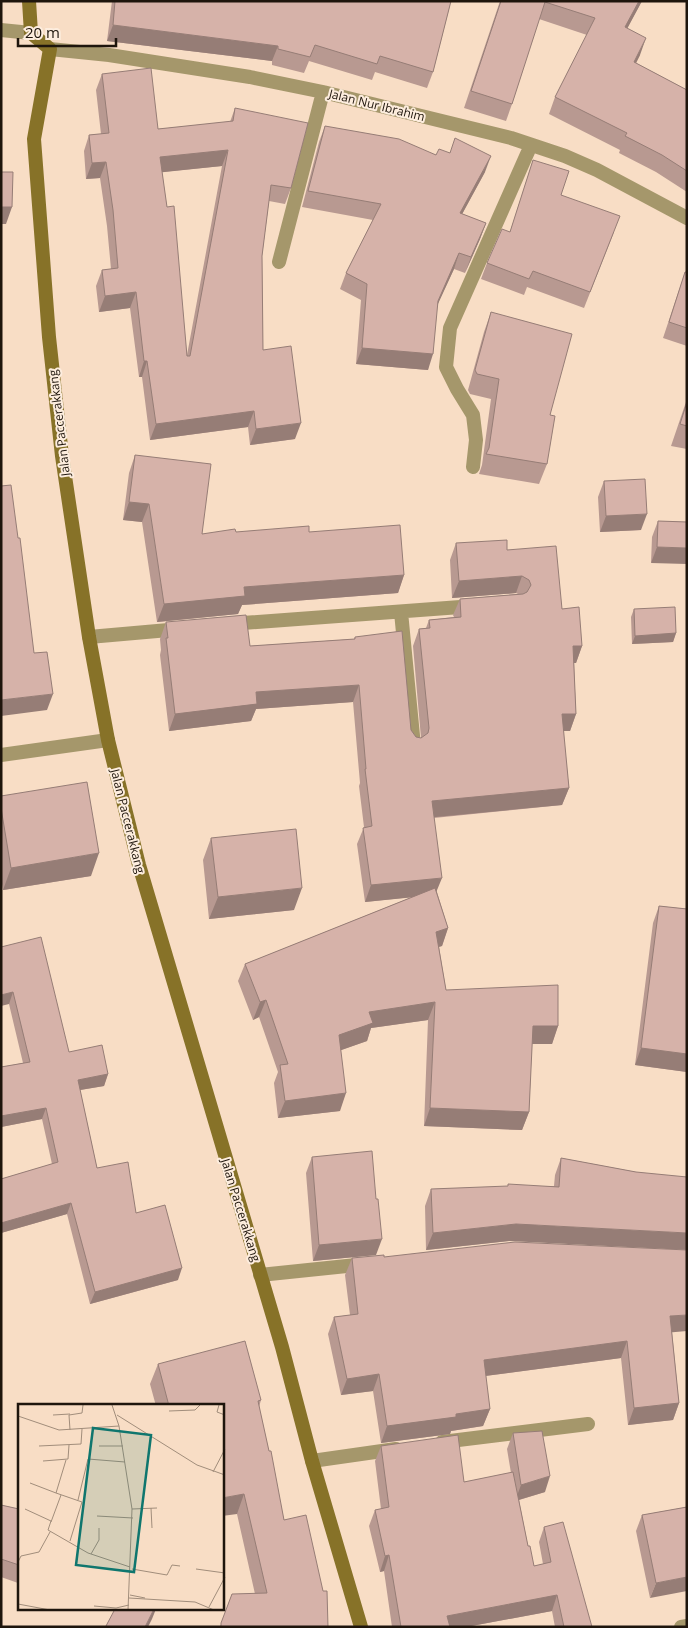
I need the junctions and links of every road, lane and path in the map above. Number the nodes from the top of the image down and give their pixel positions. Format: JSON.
{"nodes":[{"id":1,"x":29,"y":1,"type":"edge"},
{"id":2,"x":1,"y":30,"type":"edge"},
{"id":3,"x":30,"y":33,"type":"junction"},
{"id":4,"x":50,"y":49,"type":"junction"},
{"id":5,"x":323,"y":92,"type":"junction"},
{"id":6,"x":531,"y":145,"type":"junction"},
{"id":7,"x":687,"y":218,"type":"edge"},
{"id":8,"x":279,"y":262,"type":"dead end"},
{"id":9,"x":473,"y":467,"type":"dead end"},
{"id":10,"x":487,"y":605,"type":"edge"},
{"id":11,"x":401,"y":612,"type":"junction"},
{"id":12,"x":211,"y":626,"type":"edge"},
{"id":13,"x":192,"y":628,"type":"edge"},
{"id":14,"x":89,"y":638,"type":"junction"},
{"id":15,"x":108,"y":740,"type":"junction"},
{"id":16,"x":414,"y":746,"type":"edge"},
{"id":17,"x":1,"y":755,"type":"edge"},
{"id":18,"x":375,"y":1264,"type":"edge"},
{"id":19,"x":260,"y":1275,"type":"junction"},
{"id":20,"x":588,"y":1424,"type":"dead end"},
{"id":21,"x":426,"y":1444,"type":"edge"},
{"id":22,"x":407,"y":1447,"type":"edge"},
{"id":23,"x":312,"y":1461,"type":"junction"},
{"id":24,"x":687,"y":1626,"type":"edge"},
{"id":25,"x":361,"y":1627,"type":"edge"},
{"id":26,"x":681,"y":1627,"type":"edge"}],
"edges":[{"from":1,"to":3,"type":"main road"},
{"from":2,"to":3,"type":"street"},
{"from":3,"to":4,"type":"main road"},
{"from":4,"to":5,"type":"street","name":"Jalan Nur Ibrahim"},
{"from":4,"to":14,"type":"main road","name":"Jalan Paccerakkang"},
{"from":5,"to":6,"type":"street","name":"Jalan Nur Ibrahim"},
{"from":5,"to":8,"type":"street"},
{"from":6,"to":7,"type":"street","name":"Jalan Nur Ibrahim"},
{"from":6,"to":9,"type":"street"},
{"from":10,"to":11,"type":"street"},
{"from":11,"to":12,"type":"street"},
{"from":11,"to":16,"type":"street"},
{"from":13,"to":14,"type":"street"},
{"from":14,"to":15,"type":"main road","name":"Jalan Paccerakkang"},
{"from":15,"to":17,"type":"street"},
{"from":15,"to":19,"type":"main road","name":"Jalan Paccerakkang"},
{"from":18,"to":19,"type":"street"},
{"from":19,"to":23,"type":"main road","name":"Jalan Paccerakkang"},
{"from":20,"to":21,"type":"street"},
{"from":22,"to":23,"type":"street"},
{"from":23,"to":25,"type":"main road","name":"Jalan Paccerakkang"},
{"from":24,"to":26,"type":"street"}]}
